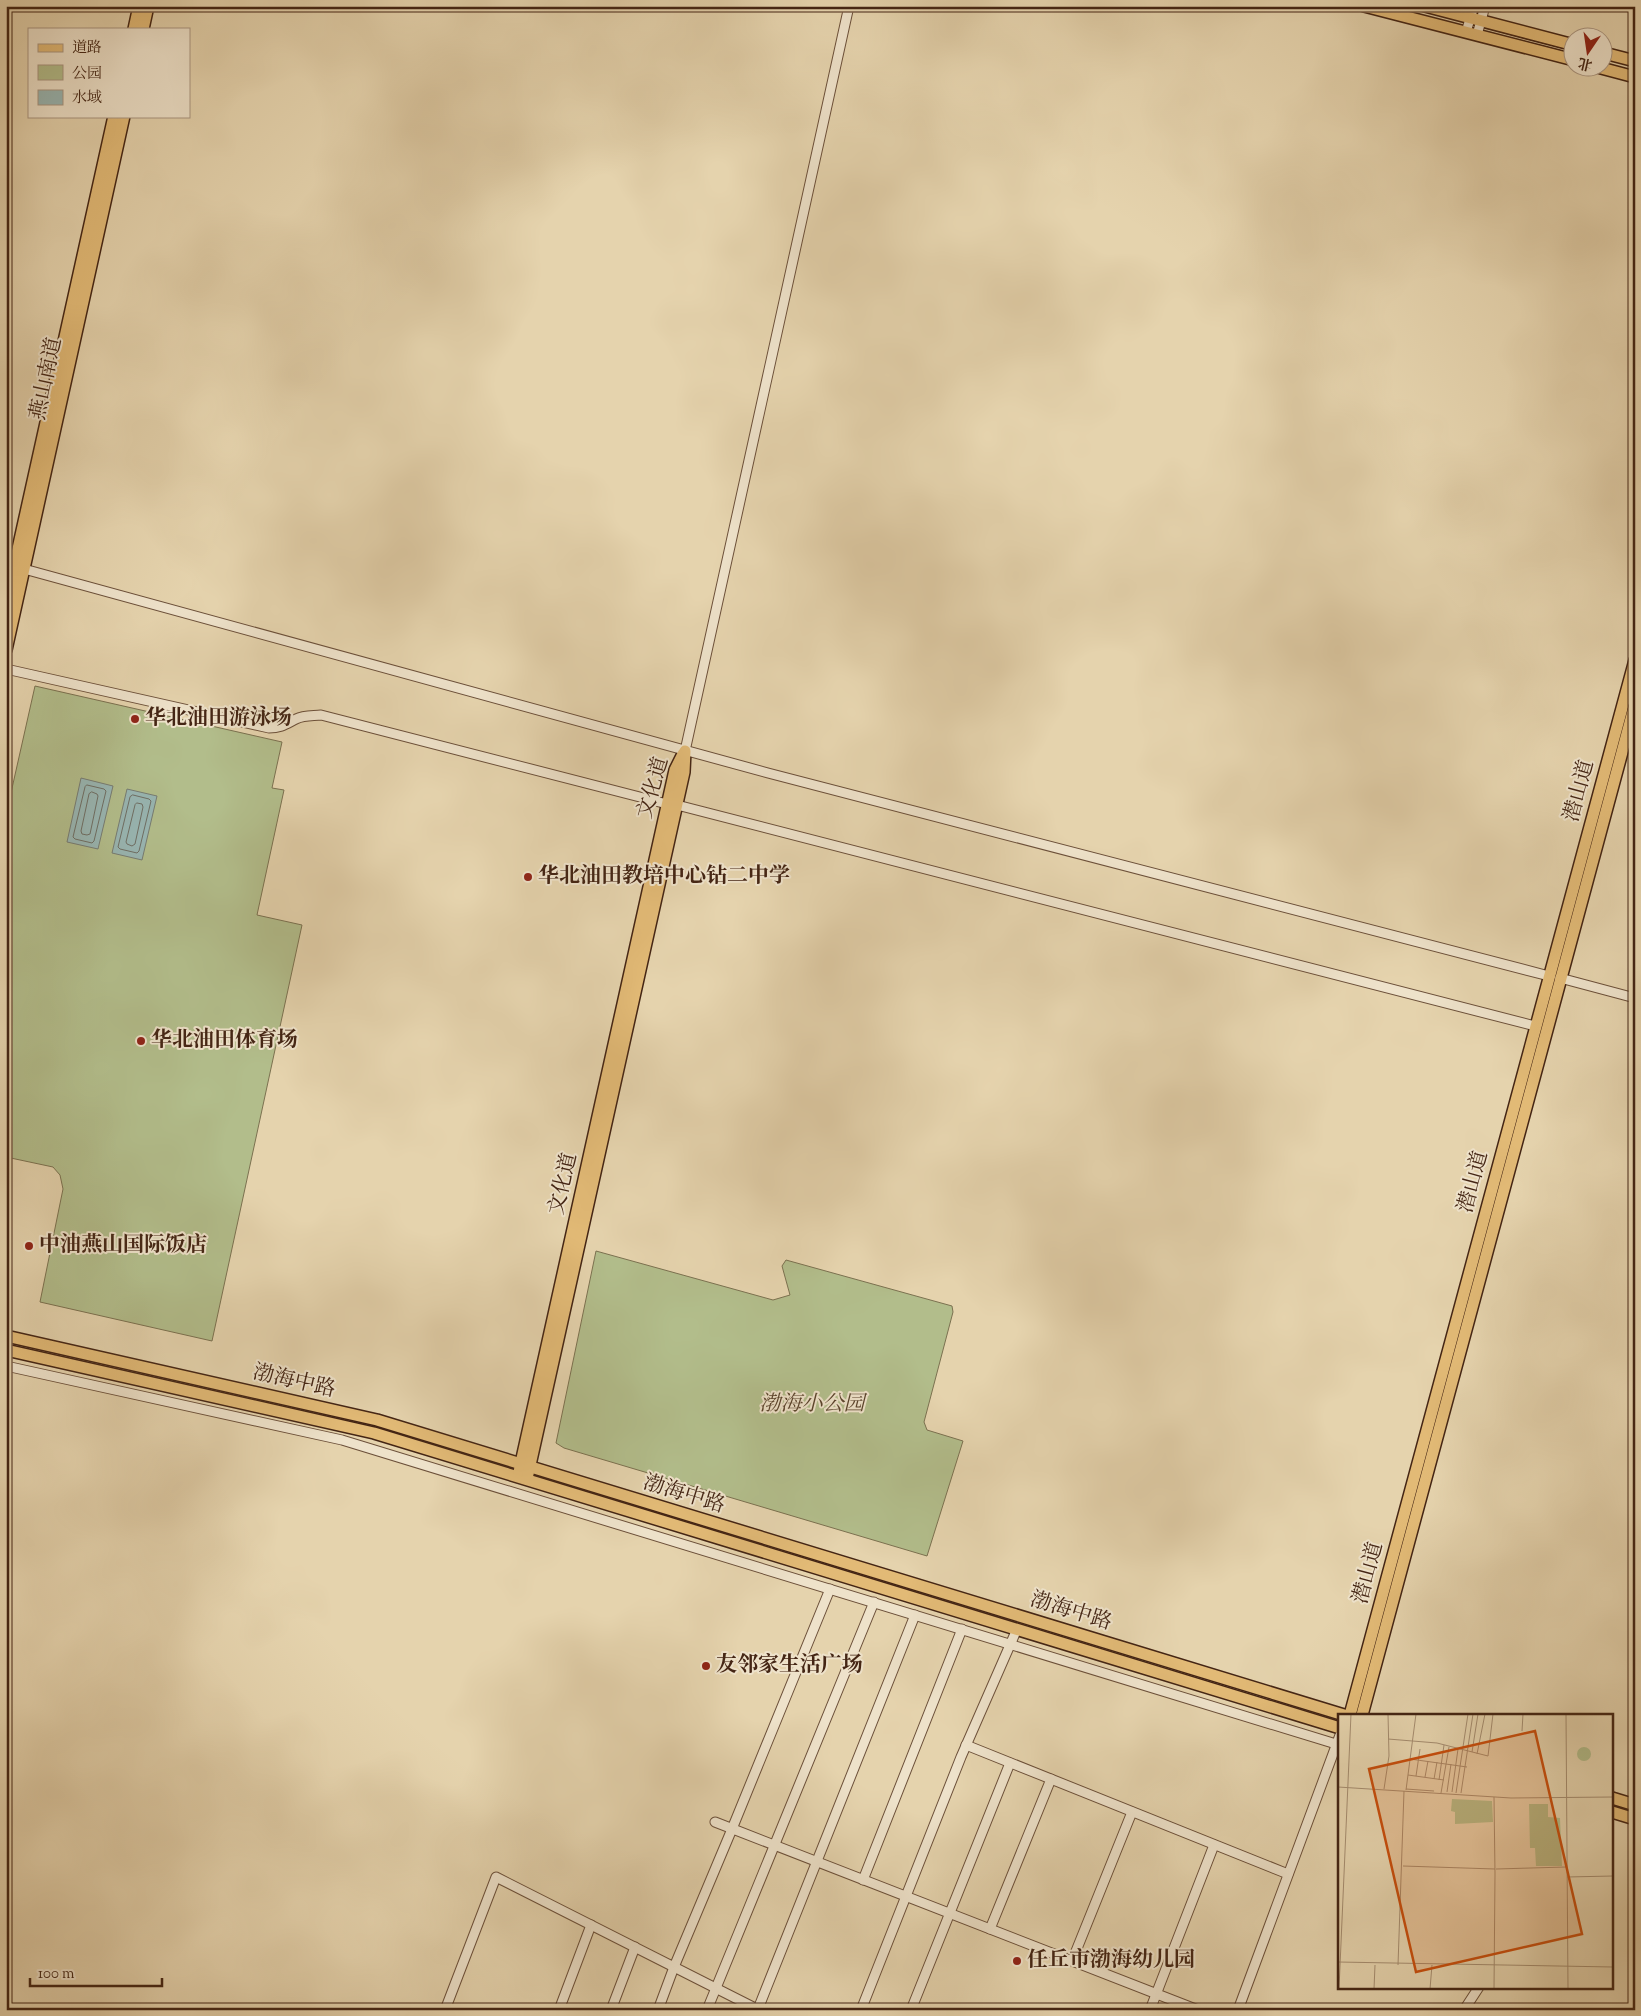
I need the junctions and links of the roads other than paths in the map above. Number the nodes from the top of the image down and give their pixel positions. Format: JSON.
{"nodes":[{"id":1,"x":139,"y":6,"type":"edge"},
{"id":2,"x":148,"y":6,"type":"edge"},
{"id":3,"x":849,"y":6,"type":"edge"},
{"id":4,"x":1364,"y":6,"type":"edge"},
{"id":5,"x":1425,"y":6,"type":"edge"},
{"id":6,"x":1485,"y":6,"type":"edge"},
{"id":7,"x":1475,"y":15,"type":"edge"},
{"id":8,"x":134,"y":28,"type":"edge"},
{"id":9,"x":143,"y":28,"type":"edge"},
{"id":10,"x":1471,"y":33,"type":"junction"},
{"id":11,"x":1564,"y":42,"type":"edge"},
{"id":12,"x":1614,"y":56,"type":"edge"},
{"id":13,"x":1564,"y":57,"type":"edge"},
{"id":14,"x":1635,"y":61,"type":"edge"},
{"id":15,"x":1614,"y":71,"type":"edge"},
{"id":16,"x":1635,"y":77,"type":"edge"},
{"id":17,"x":114,"y":118,"type":"edge"},
{"id":18,"x":124,"y":118,"type":"edge"},
{"id":19,"x":24,"y":569,"type":"junction"},
{"id":20,"x":10,"y":573,"type":"edge"},
{"id":21,"x":6,"y":603,"type":"edge"},
{"id":22,"x":6,"y":650,"type":"edge"},
{"id":23,"x":1635,"y":660,"type":"edge"},
{"id":24,"x":6,"y":669,"type":"edge"},
{"id":25,"x":1635,"y":704,"type":"edge"},
{"id":26,"x":684,"y":750,"type":"junction"},
{"id":27,"x":672,"y":804,"type":"junction"},
{"id":28,"x":1555,"y":977,"type":"junction"},
{"id":29,"x":1635,"y":998,"type":"edge"},
{"id":30,"x":1536,"y":1026,"type":"junction"},
{"id":31,"x":6,"y":1336,"type":"edge"},
{"id":32,"x":6,"y":1350,"type":"edge"},
{"id":33,"x":6,"y":1366,"type":"edge"},
{"id":34,"x":525,"y":1466,"type":"junction"},
{"id":35,"x":522,"y":1479,"type":"junction"},
{"id":36,"x":830,"y":1589,"type":"junction"},
{"id":37,"x":874,"y":1602,"type":"junction"},
{"id":38,"x":915,"y":1615,"type":"junction"},
{"id":39,"x":962,"y":1629,"type":"junction"},
{"id":40,"x":1017,"y":1629,"type":"junction"},
{"id":41,"x":1011,"y":1643,"type":"junction"},
{"id":42,"x":1341,"y":1714,"type":"edge"},
{"id":43,"x":1350,"y":1714,"type":"edge"},
{"id":44,"x":1362,"y":1714,"type":"edge"},
{"id":45,"x":1338,"y":1727,"type":"edge"},
{"id":46,"x":1338,"y":1739,"type":"edge"},
{"id":47,"x":1336,"y":1744,"type":"junction"},
{"id":48,"x":966,"y":1745,"type":"junction"},
{"id":49,"x":1010,"y":1763,"type":"junction"},
{"id":50,"x":1051,"y":1779,"type":"junction"},
{"id":51,"x":1614,"y":1799,"type":"edge"},
{"id":52,"x":1635,"y":1805,"type":"edge"},
{"id":53,"x":1132,"y":1812,"type":"junction"},
{"id":54,"x":1614,"y":1813,"type":"edge"},
{"id":55,"x":1635,"y":1819,"type":"edge"},
{"id":56,"x":714,"y":1822,"type":"dead end"},
{"id":57,"x":732,"y":1829,"type":"junction"},
{"id":58,"x":774,"y":1845,"type":"junction"},
{"id":59,"x":1214,"y":1845,"type":"junction"},
{"id":60,"x":816,"y":1862,"type":"junction"},
{"id":61,"x":1288,"y":1874,"type":"junction"},
{"id":62,"x":863,"y":1880,"type":"junction"},
{"id":63,"x":906,"y":1897,"type":"junction"},
{"id":64,"x":949,"y":1914,"type":"junction"},
{"id":65,"x":591,"y":1925,"type":"junction"},
{"id":66,"x":990,"y":1929,"type":"junction"},
{"id":67,"x":635,"y":1947,"type":"junction"},
{"id":68,"x":1072,"y":1961,"type":"junction"},
{"id":69,"x":674,"y":1967,"type":"junction"},
{"id":70,"x":715,"y":1988,"type":"junction"},
{"id":71,"x":1479,"y":1988,"type":"edge"},
{"id":72,"x":1155,"y":1993,"type":"junction"},
{"id":73,"x":758,"y":2009,"type":"edge"},
{"id":74,"x":445,"y":2010,"type":"edge"},
{"id":75,"x":559,"y":2010,"type":"edge"},
{"id":76,"x":611,"y":2010,"type":"edge"},
{"id":77,"x":658,"y":2010,"type":"edge"},
{"id":78,"x":707,"y":2010,"type":"edge"},
{"id":79,"x":861,"y":2010,"type":"edge"},
{"id":80,"x":911,"y":2010,"type":"edge"},
{"id":81,"x":1150,"y":2010,"type":"edge"},
{"id":82,"x":1198,"y":2010,"type":"edge"},
{"id":83,"x":1238,"y":2010,"type":"edge"},
{"id":84,"x":1464,"y":2010,"type":"edge"}],
"edges":[{"from":1,"to":8,"type":"main road"},
{"from":2,"to":9,"type":"main road"},
{"from":3,"to":26,"type":"street"},
{"from":4,"to":10,"type":"main road"},
{"from":5,"to":7,"type":"main road"},
{"from":6,"to":7,"type":"street"},
{"from":7,"to":10,"type":"street"},
{"from":7,"to":11,"type":"main road"},
{"from":10,"to":13,"type":"main road"},
{"from":12,"to":14,"type":"main road"},
{"from":15,"to":16,"type":"main road"},
{"from":17,"to":20,"type":"main road","name":"燕山南道"},
{"from":18,"to":19,"type":"main road","name":"燕山南道"},
{"from":19,"to":22,"type":"main road","name":"燕山南道"},
{"from":19,"to":26,"type":"street"},
{"from":20,"to":21,"type":"main road","name":"燕山南道"},
{"from":23,"to":28,"type":"main road","name":"潜山道"},
{"from":24,"to":27,"type":"street"},
{"from":25,"to":28,"type":"main road","name":"潜山道"},
{"from":26,"to":27,"type":"main road","name":"文化道"},
{"from":26,"to":28,"type":"street"},
{"from":27,"to":30,"type":"street"},
{"from":27,"to":34,"type":"main road","name":"文化道"},
{"from":28,"to":29,"type":"street"},
{"from":28,"to":30,"type":"main road","name":"潜山道"},
{"from":28,"to":44,"type":"main road","name":"潜山道"},
{"from":30,"to":43,"type":"main road","name":"潜山道"},
{"from":31,"to":34,"type":"main road","name":"渤海中路"},
{"from":32,"to":35,"type":"main road","name":"渤海中路"},
{"from":33,"to":36,"type":"street"},
{"from":34,"to":35,"type":"main road","name":"文化道"},
{"from":34,"to":42,"type":"main road","name":"渤海中路"},
{"from":35,"to":40,"type":"main road","name":"渤海中路"},
{"from":36,"to":37,"type":"street"},
{"from":36,"to":57,"type":"street"},
{"from":37,"to":38,"type":"street"},
{"from":37,"to":58,"type":"street"},
{"from":38,"to":39,"type":"street"},
{"from":38,"to":60,"type":"street"},
{"from":39,"to":41,"type":"street"},
{"from":39,"to":62,"type":"street"},
{"from":40,"to":41,"type":"street"},
{"from":40,"to":45,"type":"main road","name":"渤海中路"},
{"from":41,"to":47,"type":"street"},
{"from":41,"to":48,"type":"street"},
{"from":46,"to":47,"type":"street"},
{"from":47,"to":61,"type":"street"},
{"from":48,"to":49,"type":"street"},
{"from":48,"to":63,"type":"street"},
{"from":49,"to":50,"type":"street"},
{"from":49,"to":64,"type":"street"},
{"from":50,"to":53,"type":"street"},
{"from":50,"to":66,"type":"street"},
{"from":51,"to":52,"type":"main road"},
{"from":53,"to":59,"type":"street"},
{"from":53,"to":68,"type":"street"},
{"from":54,"to":55,"type":"main road"},
{"from":56,"to":57,"type":"street"},
{"from":57,"to":58,"type":"street"},
{"from":57,"to":69,"type":"street"},
{"from":58,"to":60,"type":"street"},
{"from":58,"to":70,"type":"street"},
{"from":59,"to":61,"type":"street"},
{"from":59,"to":72,"type":"street"},
{"from":60,"to":62,"type":"street"},
{"from":60,"to":73,"type":"street"},
{"from":61,"to":83,"type":"street"},
{"from":62,"to":63,"type":"street"},
{"from":63,"to":64,"type":"street"},
{"from":63,"to":79,"type":"street"},
{"from":64,"to":66,"type":"street"},
{"from":64,"to":80,"type":"street"},
{"from":65,"to":67,"type":"street"},
{"from":65,"to":74,"type":"street"},
{"from":65,"to":75,"type":"street"},
{"from":66,"to":68,"type":"street"},
{"from":67,"to":69,"type":"street"},
{"from":67,"to":76,"type":"street"},
{"from":68,"to":72,"type":"street"},
{"from":69,"to":70,"type":"street"},
{"from":69,"to":77,"type":"street"},
{"from":70,"to":73,"type":"street"},
{"from":70,"to":78,"type":"street"},
{"from":71,"to":84,"type":"street"},
{"from":72,"to":81,"type":"street"},
{"from":72,"to":82,"type":"street"}]}
